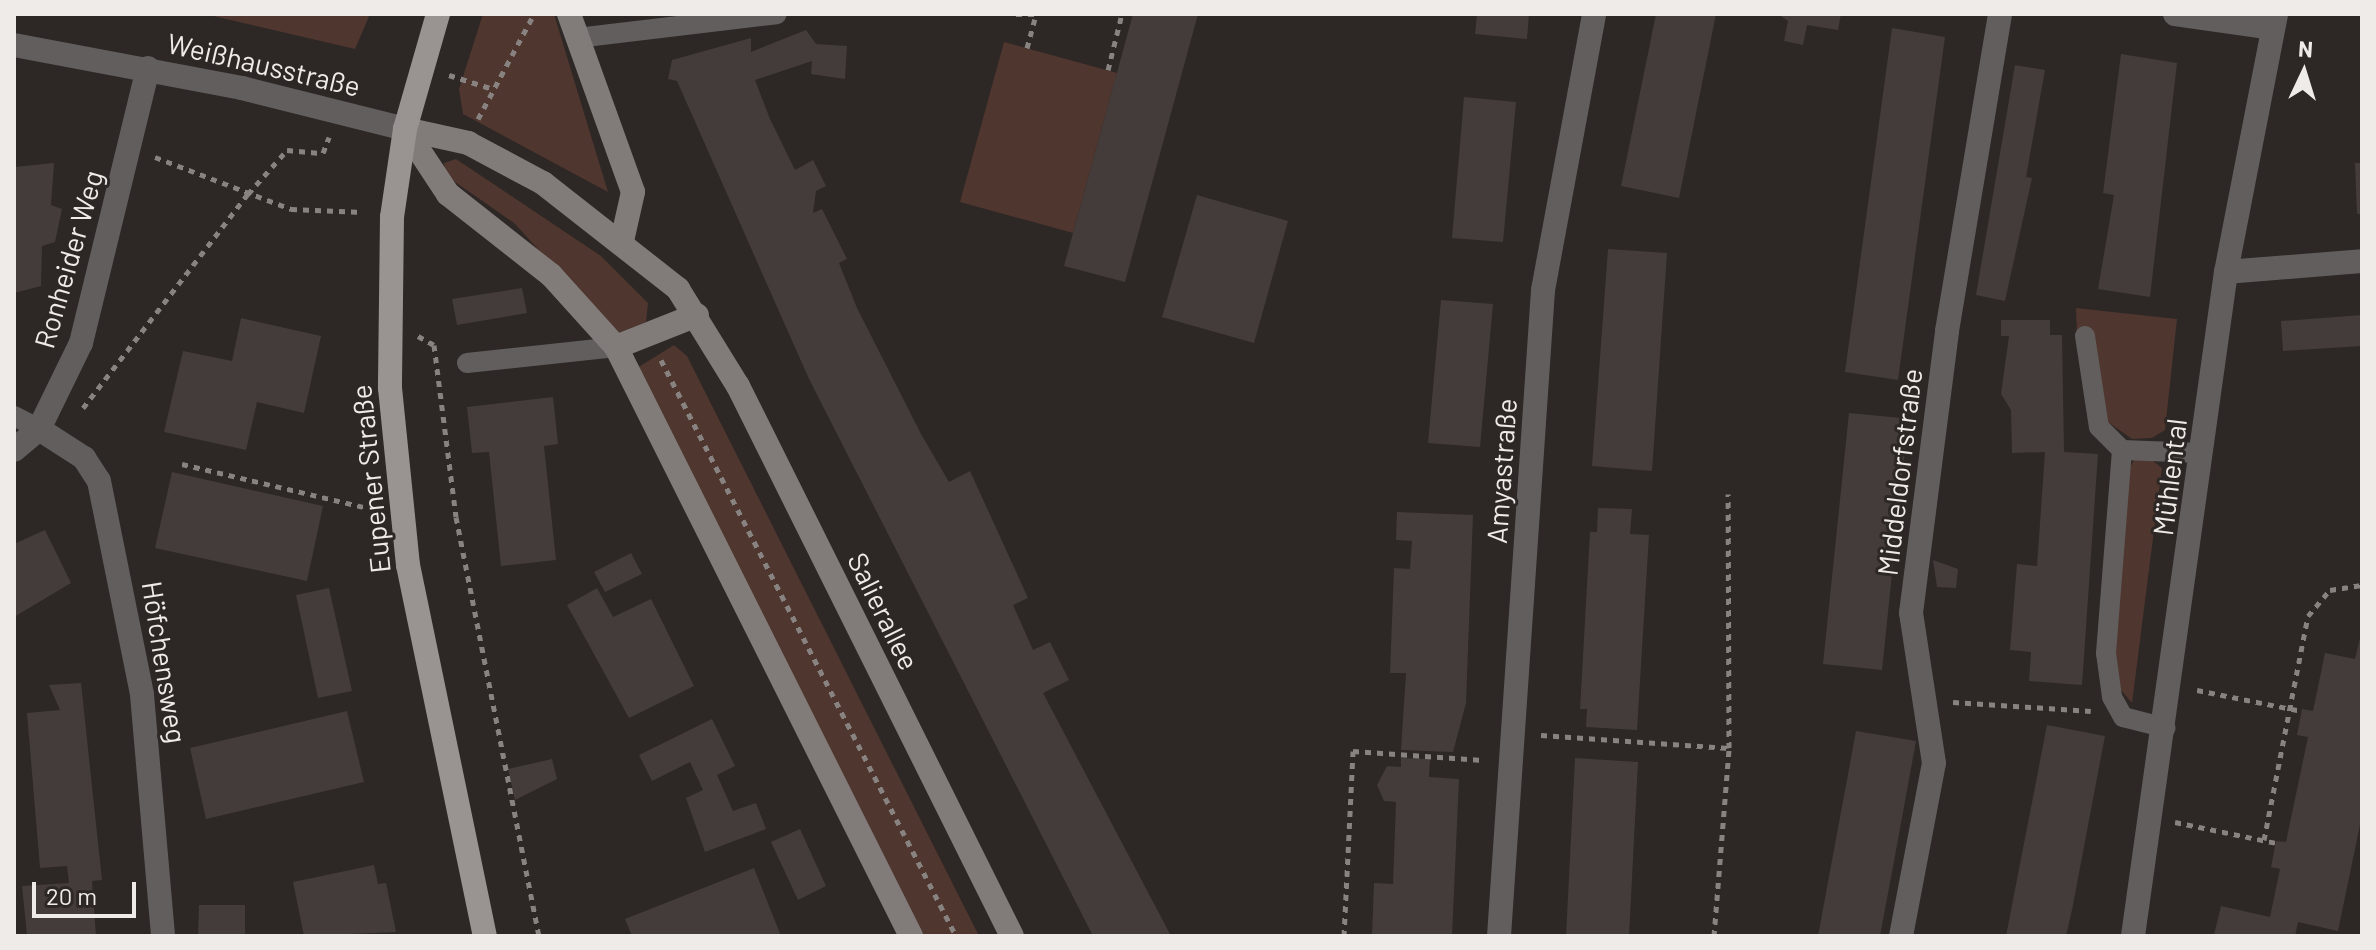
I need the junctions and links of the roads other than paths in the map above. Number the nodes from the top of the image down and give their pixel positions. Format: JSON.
{"nodes":[{"id":1,"x":438,"y":14,"type":"edge"},
{"id":2,"x":569,"y":14,"type":"edge"},
{"id":3,"x":777,"y":14,"type":"edge"},
{"id":4,"x":1594,"y":14,"type":"edge"},
{"id":5,"x":2000,"y":14,"type":"edge"},
{"id":6,"x":2175,"y":14,"type":"edge"},
{"id":7,"x":2274,"y":21,"type":"edge"},
{"id":8,"x":577,"y":38,"type":"junction"},
{"id":9,"x":14,"y":45,"type":"edge"},
{"id":10,"x":148,"y":68,"type":"junction"},
{"id":11,"x":405,"y":129,"type":"junction"},
{"id":12,"x":622,"y":241,"type":"junction"},
{"id":13,"x":2362,"y":261,"type":"edge"},
{"id":14,"x":2226,"y":272,"type":"junction"},
{"id":15,"x":697,"y":315,"type":"junction"},
{"id":16,"x":2085,"y":336,"type":"dead end"},
{"id":17,"x":616,"y":347,"type":"junction"},
{"id":18,"x":467,"y":363,"type":"dead end"},
{"id":19,"x":14,"y":416,"type":"edge"},
{"id":20,"x":39,"y":429,"type":"junction"},
{"id":21,"x":14,"y":450,"type":"edge"},
{"id":22,"x":2122,"y":450,"type":"junction"},
{"id":23,"x":2202,"y":453,"type":"junction"},
{"id":24,"x":2166,"y":728,"type":"junction"},
{"id":25,"x":163,"y":936,"type":"edge"},
{"id":26,"x":485,"y":936,"type":"edge"},
{"id":27,"x":911,"y":936,"type":"edge"},
{"id":28,"x":1012,"y":936,"type":"edge"},
{"id":29,"x":1499,"y":936,"type":"edge"},
{"id":30,"x":1901,"y":936,"type":"edge"},
{"id":31,"x":2133,"y":936,"type":"edge"}],
"edges":[{"from":1,"to":11,"type":"main road","name":"Eupener Straße"},
{"from":2,"to":8,"type":"street"},
{"from":3,"to":8,"type":"lane"},
{"from":4,"to":29,"type":"street","name":"Amyastraße"},
{"from":5,"to":30,"type":"street","name":"Middeldorfstraße"},
{"from":6,"to":7,"type":"street"},
{"from":7,"to":14,"type":"street","name":"Mühlental"},
{"from":8,"to":12,"type":"street"},
{"from":9,"to":10,"type":"street","name":"Weißhausstraße"},
{"from":10,"to":11,"type":"street","name":"Weißhausstraße"},
{"from":10,"to":20,"type":"street","name":"Ronheider Weg"},
{"from":11,"to":12,"type":"street","name":"Salierallee"},
{"from":11,"to":17,"type":"street"},
{"from":11,"to":26,"type":"main road","name":"Eupener Straße"},
{"from":12,"to":15,"type":"street","name":"Salierallee"},
{"from":13,"to":14,"type":"street"},
{"from":14,"to":23,"type":"street","name":"Mühlental"},
{"from":15,"to":17,"type":"street"},
{"from":15,"to":28,"type":"street","name":"Salierallee"},
{"from":16,"to":22,"type":"lane"},
{"from":17,"to":18,"type":"lane"},
{"from":17,"to":27,"type":"street"},
{"from":19,"to":20,"type":"lane"},
{"from":20,"to":21,"type":"street","name":"Ronheider Weg"},
{"from":20,"to":25,"type":"street","name":"Höfchensweg"},
{"from":22,"to":23,"type":"lane"},
{"from":22,"to":24,"type":"lane"},
{"from":23,"to":24,"type":"street","name":"Mühlental"},
{"from":24,"to":31,"type":"street","name":"Mühlental"}]}
